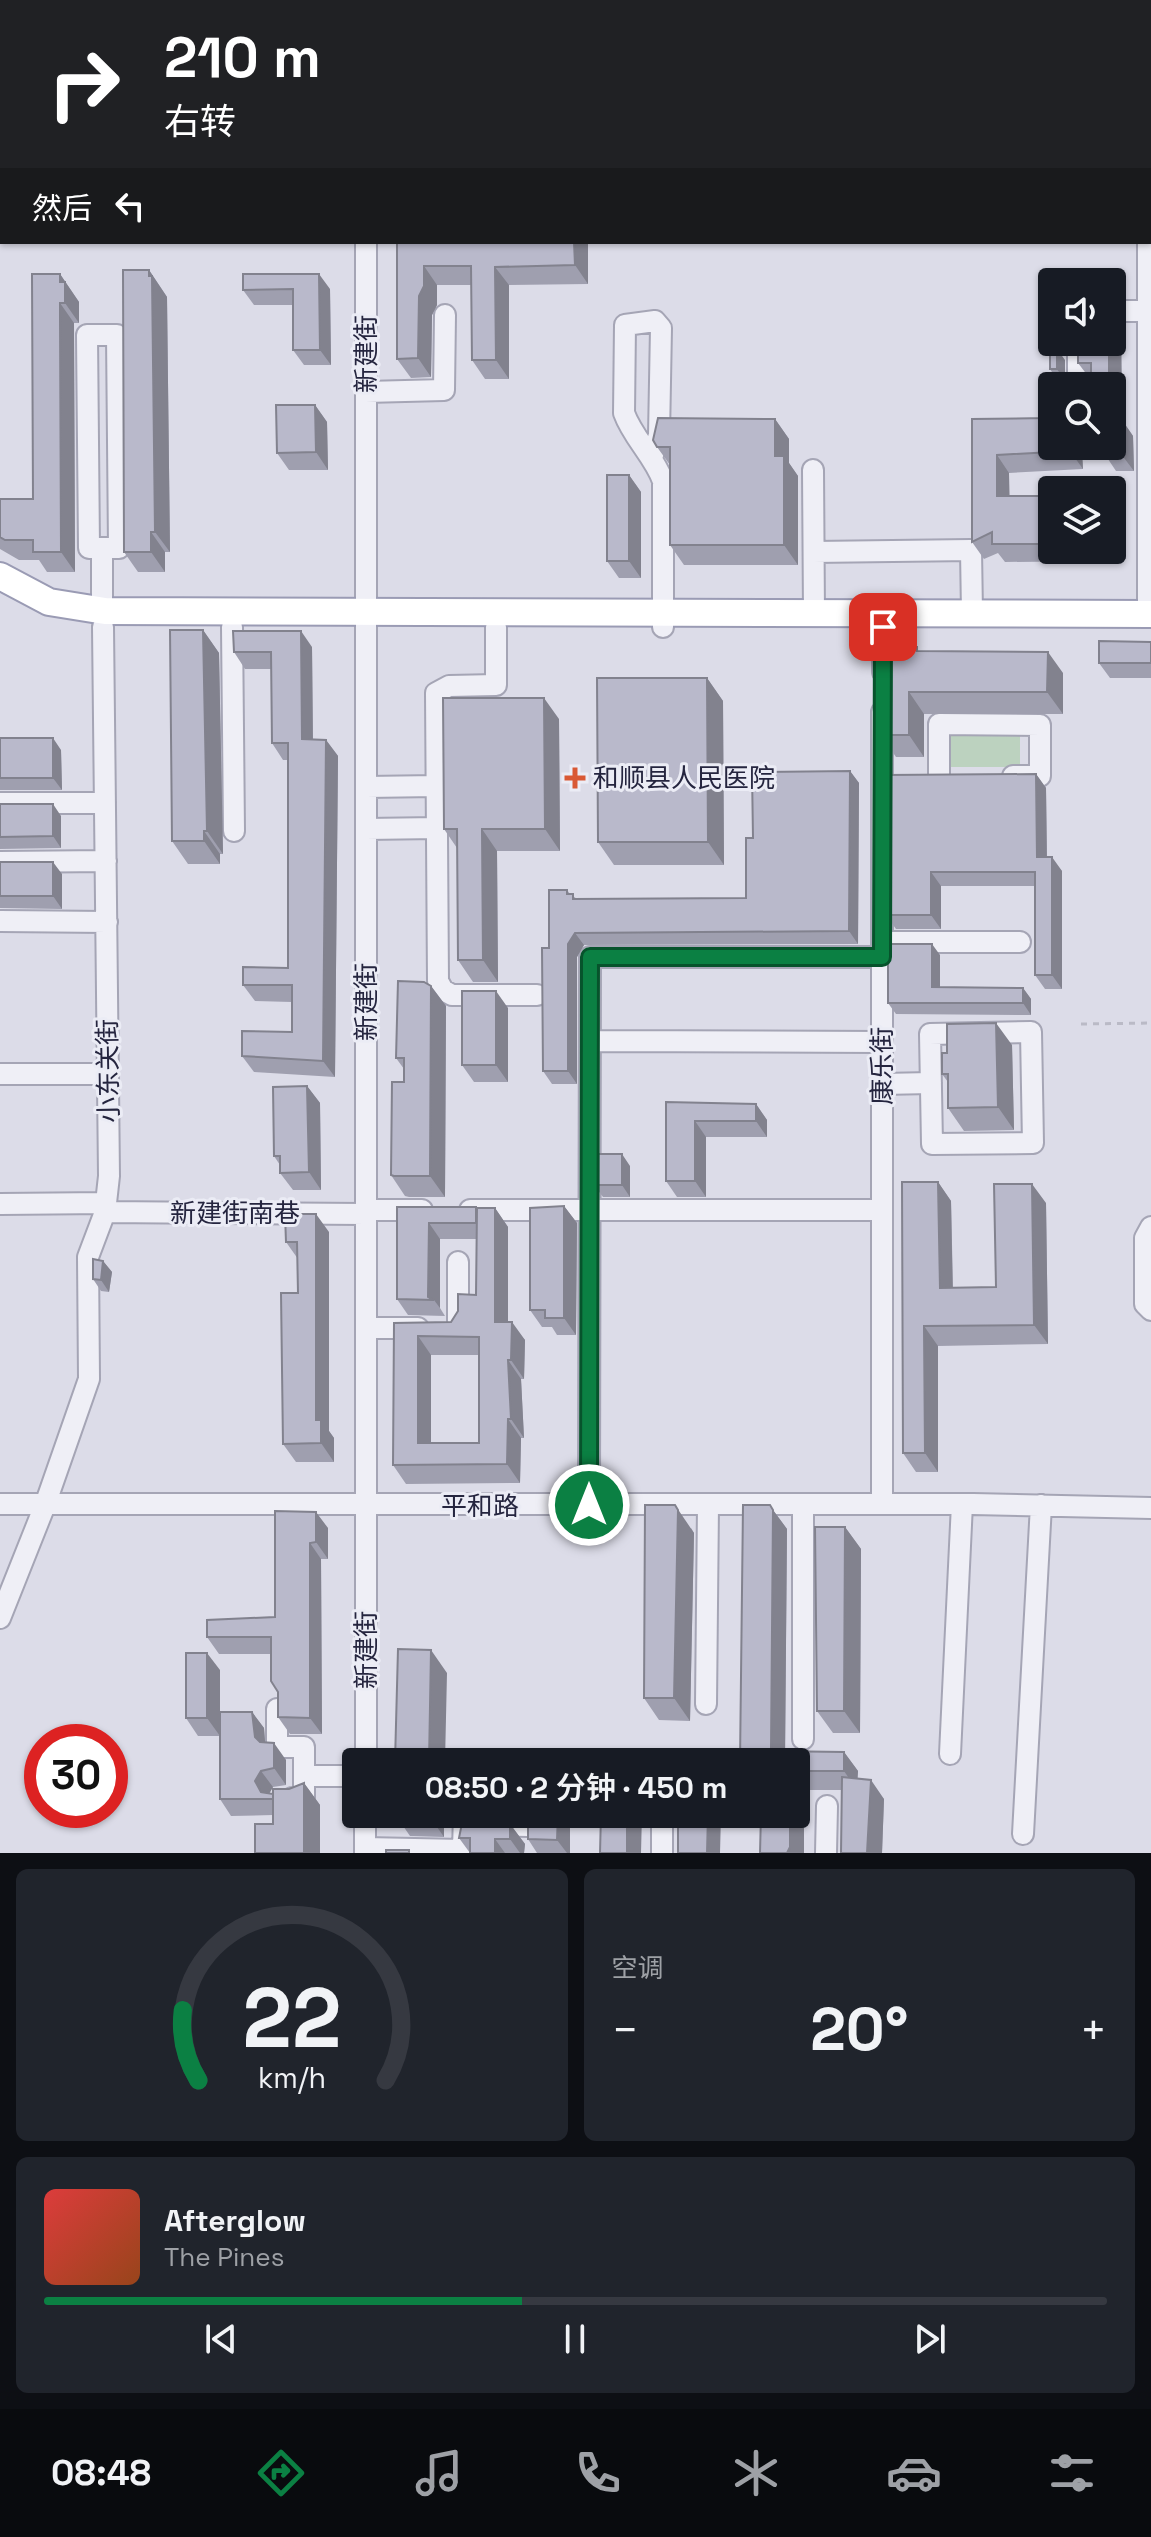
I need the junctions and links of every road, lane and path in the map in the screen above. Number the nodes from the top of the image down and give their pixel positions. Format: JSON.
{"nodes":[{"id":1,"x":366,"y":244,"type":"edge"},
{"id":2,"x":1148,"y":244,"type":"edge"},
{"id":3,"x":1126,"y":311,"type":"edge"},
{"id":4,"x":1148,"y":311,"type":"junction"},
{"id":5,"x":445,"y":315,"type":"dead end"},
{"id":6,"x":366,"y":392,"type":"junction"},
{"id":7,"x":652,"y":458,"type":"junction"},
{"id":8,"x":813,"y":470,"type":"dead end"},
{"id":9,"x":102,"y":548,"type":"junction"},
{"id":10,"x":814,"y":552,"type":"junction"},
{"id":11,"x":0,"y":576,"type":"edge"},
{"id":12,"x":0,"y":594,"type":"edge"},
{"id":13,"x":814,"y":613,"type":"junction"},
{"id":14,"x":972,"y":613,"type":"junction"},
{"id":15,"x":1150,"y":618,"type":"edge"},
{"id":16,"x":102,"y":619,"type":"junction"},
{"id":17,"x":366,"y":620,"type":"junction"},
{"id":18,"x":663,"y":620,"type":"junction"},
{"id":19,"x":232,"y":627,"type":"junction"},
{"id":20,"x":496,"y":627,"type":"junction"},
{"id":21,"x":883,"y":627,"type":"junction"},
{"id":22,"x":939,"y":776,"type":"edge"},
{"id":23,"x":997,"y":776,"type":"edge"},
{"id":24,"x":436,"y":786,"type":"junction"},
{"id":25,"x":366,"y":787,"type":"junction"},
{"id":26,"x":0,"y":803,"type":"edge"},
{"id":27,"x":105,"y":803,"type":"junction"},
{"id":28,"x":437,"y":828,"type":"junction"},
{"id":29,"x":366,"y":829,"type":"junction"},
{"id":30,"x":234,"y":831,"type":"dead end"},
{"id":31,"x":106,"y":861,"type":"junction"},
{"id":32,"x":0,"y":862,"type":"edge"},
{"id":33,"x":0,"y":921,"type":"edge"},
{"id":34,"x":107,"y":922,"type":"junction"},
{"id":35,"x":1020,"y":942,"type":"dead end"},
{"id":36,"x":882,"y":949,"type":"junction"},
{"id":37,"x":537,"y":995,"type":"dead end"},
{"id":38,"x":1151,"y":1023,"type":"edge"},
{"id":39,"x":1081,"y":1024,"type":"dead end"},
{"id":40,"x":590,"y":1041,"type":"junction"},
{"id":41,"x":882,"y":1042,"type":"junction"},
{"id":42,"x":0,"y":1074,"type":"edge"},
{"id":43,"x":108,"y":1074,"type":"junction"},
{"id":44,"x":931,"y":1083,"type":"junction"},
{"id":45,"x":882,"y":1084,"type":"junction"},
{"id":46,"x":0,"y":1204,"type":"edge"},
{"id":47,"x":106,"y":1208,"type":"junction"},
{"id":48,"x":590,"y":1210,"type":"junction"},
{"id":49,"x":882,"y":1210,"type":"junction"},
{"id":50,"x":366,"y":1212,"type":"junction"},
{"id":51,"x":1151,"y":1227,"type":"edge"},
{"id":52,"x":458,"y":1262,"type":"dead end"},
{"id":53,"x":1151,"y":1310,"type":"edge"},
{"id":54,"x":366,"y":1328,"type":"junction"},
{"id":55,"x":0,"y":1504,"type":"edge"},
{"id":56,"x":882,"y":1504,"type":"junction"},
{"id":57,"x":962,"y":1504,"type":"junction"},
{"id":58,"x":45,"y":1505,"type":"junction"},
{"id":59,"x":589,"y":1505,"type":"junction"},
{"id":60,"x":708,"y":1505,"type":"junction"},
{"id":61,"x":803,"y":1505,"type":"junction"},
{"id":62,"x":1041,"y":1505,"type":"junction"},
{"id":63,"x":366,"y":1506,"type":"junction"},
{"id":64,"x":1151,"y":1508,"type":"edge"},
{"id":65,"x":0,"y":1618,"type":"edge"},
{"id":66,"x":706,"y":1704,"type":"dead end"},
{"id":67,"x":277,"y":1709,"type":"edge"},
{"id":68,"x":803,"y":1739,"type":"dead end"},
{"id":69,"x":366,"y":1748,"type":"edge"},
{"id":70,"x":950,"y":1754,"type":"dead end"},
{"id":71,"x":304,"y":1776,"type":"junction"},
{"id":72,"x":342,"y":1776,"type":"edge"},
{"id":73,"x":280,"y":1798,"type":"edge"},
{"id":74,"x":827,"y":1806,"type":"dead end"},
{"id":75,"x":365,"y":1828,"type":"edge"},
{"id":76,"x":464,"y":1828,"type":"edge"},
{"id":77,"x":662,"y":1828,"type":"edge"},
{"id":78,"x":1023,"y":1834,"type":"dead end"},
{"id":79,"x":365,"y":1850,"type":"edge"},
{"id":80,"x":662,"y":1853,"type":"edge"},
{"id":81,"x":826,"y":1853,"type":"edge"}],
"edges":[{"from":1,"to":6,"type":"street","name":"新建街"},
{"from":2,"to":4,"type":"street"},
{"from":3,"to":4,"type":"street"},
{"from":4,"to":15,"type":"street"},
{"from":5,"to":6,"type":"street"},
{"from":6,"to":17,"type":"street","name":"新建街"},
{"from":7,"to":7,"type":"street"},
{"from":7,"to":18,"type":"street"},
{"from":8,"to":10,"type":"street"},
{"from":9,"to":9,"type":"street"},
{"from":9,"to":16,"type":"street","name":"小东关街"},
{"from":10,"to":13,"type":"street"},
{"from":10,"to":14,"type":"street"},
{"from":11,"to":16,"type":"main road"},
{"from":12,"to":16,"type":"main road"},
{"from":13,"to":14,"type":"main road"},
{"from":13,"to":18,"type":"main road"},
{"from":14,"to":15,"type":"main road"},
{"from":15,"to":21,"type":"main road"},
{"from":16,"to":17,"type":"main road"},
{"from":16,"to":19,"type":"main road"},
{"from":16,"to":27,"type":"street","name":"小东关街"},
{"from":17,"to":18,"type":"main road"},
{"from":17,"to":19,"type":"main road"},
{"from":17,"to":20,"type":"main road"},
{"from":17,"to":25,"type":"street","name":"新建街"},
{"from":18,"to":20,"type":"main road"},
{"from":18,"to":21,"type":"main road"},
{"from":19,"to":30,"type":"street"},
{"from":20,"to":24,"type":"street"},
{"from":21,"to":36,"type":"street","name":"康乐街"},
{"from":22,"to":23,"type":"street"},
{"from":24,"to":25,"type":"street"},
{"from":24,"to":28,"type":"street"},
{"from":25,"to":29,"type":"street","name":"新建街"},
{"from":26,"to":27,"type":"street"},
{"from":27,"to":31,"type":"street","name":"小东关街"},
{"from":28,"to":29,"type":"street"},
{"from":28,"to":37,"type":"street"},
{"from":29,"to":50,"type":"street","name":"新建街"},
{"from":31,"to":32,"type":"street"},
{"from":31,"to":34,"type":"street","name":"小东关街"},
{"from":33,"to":34,"type":"street"},
{"from":34,"to":43,"type":"street","name":"小东关街"},
{"from":35,"to":36,"type":"street"},
{"from":36,"to":40,"type":"street"},
{"from":36,"to":41,"type":"street","name":"康乐街"},
{"from":38,"to":39,"type":"path"},
{"from":40,"to":41,"type":"street"},
{"from":40,"to":48,"type":"street"},
{"from":41,"to":45,"type":"street","name":"康乐街"},
{"from":42,"to":43,"type":"street"},
{"from":43,"to":47,"type":"street","name":"小东关街"},
{"from":44,"to":44,"type":"street"},
{"from":44,"to":45,"type":"street"},
{"from":45,"to":49,"type":"street","name":"康乐街"},
{"from":46,"to":47,"type":"street","name":"新建街南巷"},
{"from":47,"to":50,"type":"street","name":"新建街南巷"},
{"from":47,"to":58,"type":"street","name":"小东关街"},
{"from":48,"to":49,"type":"street","name":"新建街南巷"},
{"from":48,"to":50,"type":"street","name":"新建街南巷"},
{"from":48,"to":59,"type":"street"},
{"from":49,"to":56,"type":"street","name":"康乐街"},
{"from":50,"to":54,"type":"street","name":"新建街"},
{"from":51,"to":53,"type":"street"},
{"from":52,"to":54,"type":"street"},
{"from":54,"to":63,"type":"street","name":"新建街"},
{"from":55,"to":58,"type":"street","name":"平和路"},
{"from":56,"to":57,"type":"street","name":"平和路"},
{"from":56,"to":61,"type":"street","name":"平和路"},
{"from":57,"to":62,"type":"street","name":"平和路"},
{"from":57,"to":70,"type":"street"},
{"from":58,"to":63,"type":"street","name":"平和路"},
{"from":58,"to":65,"type":"street","name":"小东关街"},
{"from":59,"to":60,"type":"street","name":"平和路"},
{"from":59,"to":63,"type":"street","name":"平和路"},
{"from":60,"to":61,"type":"street","name":"平和路"},
{"from":60,"to":66,"type":"street"},
{"from":61,"to":68,"type":"street"},
{"from":62,"to":64,"type":"street","name":"平和路"},
{"from":62,"to":78,"type":"street"},
{"from":63,"to":69,"type":"street","name":"新建街"},
{"from":67,"to":71,"type":"street"},
{"from":71,"to":72,"type":"street"},
{"from":71,"to":73,"type":"street"},
{"from":74,"to":81,"type":"street"},
{"from":75,"to":79,"type":"street"},
{"from":76,"to":79,"type":"street"},
{"from":77,"to":80,"type":"street"}]}
